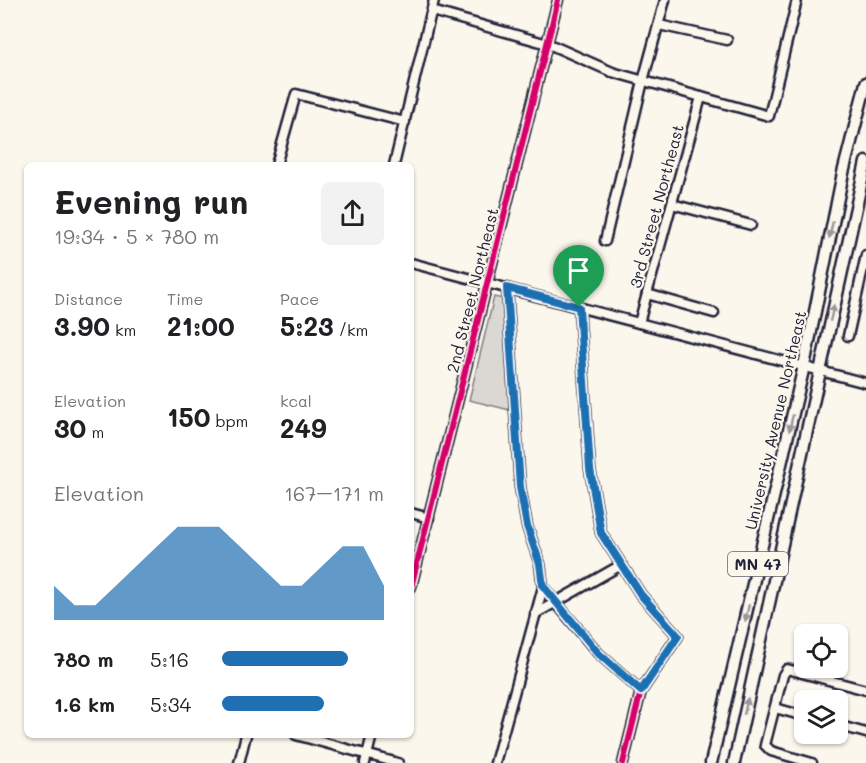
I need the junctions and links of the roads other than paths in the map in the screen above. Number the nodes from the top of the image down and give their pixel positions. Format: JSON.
{"nodes":[{"id":1,"x":435,"y":0,"type":"edge"},
{"id":2,"x":558,"y":0,"type":"edge"},
{"id":3,"x":665,"y":0,"type":"edge"},
{"id":4,"x":797,"y":0,"type":"edge"},
{"id":5,"x":432,"y":11,"type":"junction"},
{"id":6,"x":658,"y":25,"type":"junction"},
{"id":7,"x":727,"y":40,"type":"dead end"},
{"id":8,"x":547,"y":44,"type":"junction"},
{"id":9,"x":643,"y":81,"type":"junction"},
{"id":10,"x":866,"y":83,"type":"edge"},
{"id":11,"x":701,"y":97,"type":"junction"},
{"id":12,"x":405,"y":122,"type":"junction"},
{"id":13,"x":277,"y":162,"type":"edge"},
{"id":14,"x":395,"y":162,"type":"edge"},
{"id":15,"x":866,"y":162,"type":"edge"},
{"id":16,"x":672,"y":204,"type":"junction"},
{"id":17,"x":751,"y":225,"type":"dead end"},
{"id":18,"x":605,"y":241,"type":"dead end"},
{"id":19,"x":866,"y":255,"type":"edge"},
{"id":20,"x":414,"y":263,"type":"edge"},
{"id":21,"x":488,"y":283,"type":"junction"},
{"id":22,"x":507,"y":288,"type":"junction"},
{"id":23,"x":647,"y":294,"type":"junction"},
{"id":24,"x":579,"y":307,"type":"junction"},
{"id":25,"x":714,"y":313,"type":"dead end"},
{"id":26,"x":639,"y":323,"type":"junction"},
{"id":27,"x":848,"y":336,"type":"dead end"},
{"id":28,"x":804,"y":366,"type":"junction"},
{"id":29,"x":819,"y":370,"type":"junction"},
{"id":30,"x":866,"y":383,"type":"edge"},
{"id":31,"x":414,"y":514,"type":"edge"},
{"id":32,"x":429,"y":518,"type":"junction"},
{"id":33,"x":621,"y":565,"type":"junction"},
{"id":34,"x":414,"y":576,"type":"edge"},
{"id":35,"x":543,"y":586,"type":"junction"},
{"id":36,"x":555,"y":602,"type":"junction"},
{"id":37,"x":535,"y":614,"type":"junction"},
{"id":38,"x":866,"y":690,"type":"edge"},
{"id":39,"x":641,"y":691,"type":"junction"},
{"id":40,"x":775,"y":708,"type":"junction"},
{"id":41,"x":794,"y":713,"type":"edge"},
{"id":42,"x":848,"y":728,"type":"edge"},
{"id":43,"x":866,"y":733,"type":"edge"},
{"id":44,"x":245,"y":738,"type":"edge"},
{"id":45,"x":305,"y":738,"type":"edge"},
{"id":46,"x":371,"y":738,"type":"edge"},
{"id":47,"x":366,"y":759,"type":"edge"},
{"id":48,"x":239,"y":763,"type":"edge"},
{"id":49,"x":398,"y":763,"type":"edge"},
{"id":50,"x":495,"y":763,"type":"edge"},
{"id":51,"x":623,"y":763,"type":"edge"},
{"id":52,"x":711,"y":763,"type":"edge"},
{"id":53,"x":734,"y":763,"type":"edge"},
{"id":54,"x":812,"y":763,"type":"edge"}],
"edges":[{"from":1,"to":5,"type":"street"},
{"from":2,"to":8,"type":"street","name":"2nd Street Northeast"},
{"from":3,"to":6,"type":"street"},
{"from":4,"to":11,"type":"street"},
{"from":5,"to":8,"type":"street"},
{"from":5,"to":12,"type":"street"},
{"from":6,"to":7,"type":"street"},
{"from":6,"to":9,"type":"street"},
{"from":8,"to":9,"type":"street"},
{"from":8,"to":21,"type":"street","name":"2nd Street Northeast"},
{"from":9,"to":11,"type":"street"},
{"from":9,"to":18,"type":"street"},
{"from":10,"to":28,"type":"main road","name":"University Avenue Northeast","number":"MN 47","one_way":true},
{"from":11,"to":16,"type":"street","name":"3rd Street Northeast"},
{"from":12,"to":13,"type":"street"},
{"from":12,"to":14,"type":"street"},
{"from":29,"to":15,"type":"main road","name":"University Avenue Northeast","number":"MN 47","one_way":true},
{"from":16,"to":17,"type":"street"},
{"from":16,"to":23,"type":"street","name":"3rd Street Northeast"},
{"from":19,"to":27,"type":"street"},
{"from":20,"to":21,"type":"street"},
{"from":21,"to":22,"type":"street"},
{"from":21,"to":32,"type":"street","name":"2nd Street Northeast"},
{"from":22,"to":24,"type":"street"},
{"from":22,"to":35,"type":"street"},
{"from":23,"to":25,"type":"street"},
{"from":23,"to":26,"type":"street","name":"3rd Street Northeast"},
{"from":24,"to":26,"type":"street"},
{"from":24,"to":33,"type":"street"},
{"from":26,"to":28,"type":"street"},
{"from":28,"to":29,"type":"street"},
{"from":28,"to":52,"type":"main road","name":"University Avenue Northeast","number":"MN 47","one_way":true},
{"from":29,"to":30,"type":"street"},
{"from":53,"to":29,"type":"main road","name":"University Avenue Northeast","number":"MN 47","one_way":true},
{"from":31,"to":32,"type":"street"},
{"from":32,"to":34,"type":"street","name":"2nd Street Northeast"},
{"from":33,"to":36,"type":"street"},
{"from":33,"to":39,"type":"street"},
{"from":35,"to":36,"type":"street"},
{"from":35,"to":37,"type":"street"},
{"from":36,"to":37,"type":"street"},
{"from":36,"to":39,"type":"street"},
{"from":37,"to":50,"type":"street"},
{"from":38,"to":40,"type":"street"},
{"from":39,"to":51,"type":"street"},
{"from":40,"to":41,"type":"street"},
{"from":40,"to":54,"type":"street"},
{"from":42,"to":43,"type":"street"},
{"from":44,"to":48,"type":"street"},
{"from":45,"to":47,"type":"street"},
{"from":46,"to":47,"type":"street"},
{"from":47,"to":49,"type":"street"}]}
